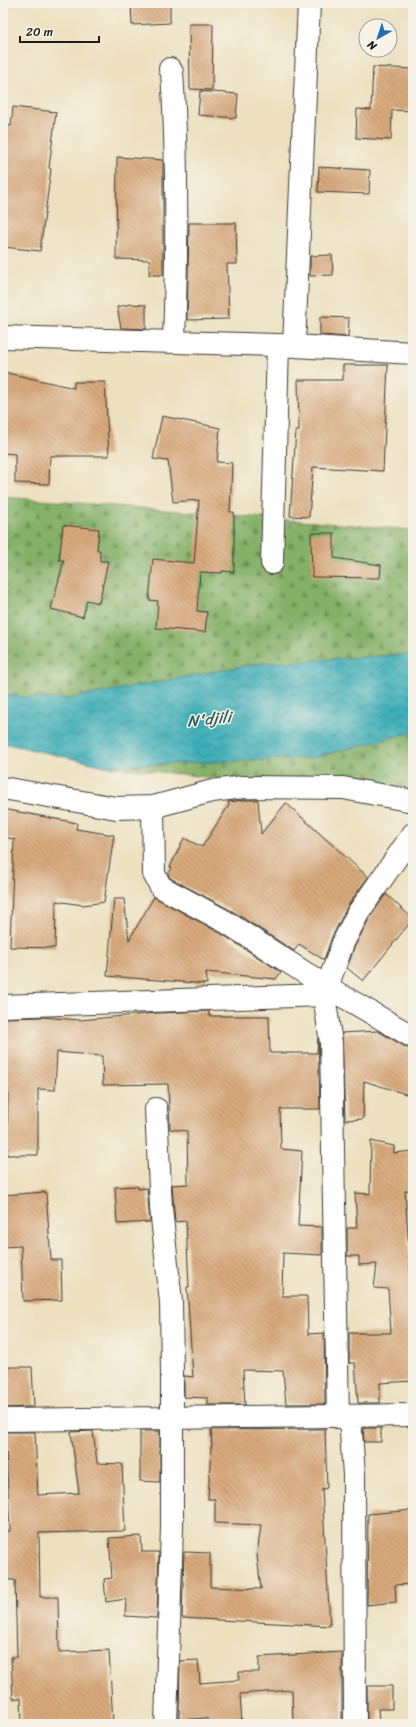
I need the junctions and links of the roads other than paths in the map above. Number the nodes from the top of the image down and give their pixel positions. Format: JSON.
{"nodes":[{"id":1,"x":309,"y":3,"type":"edge"},
{"id":2,"x":170,"y":69,"type":"dead end"},
{"id":3,"x":3,"y":337,"type":"edge"},
{"id":4,"x":174,"y":342,"type":"junction"},
{"id":5,"x":286,"y":345,"type":"junction"},
{"id":6,"x":413,"y":353,"type":"edge"},
{"id":7,"x":272,"y":563,"type":"dead end"},
{"id":8,"x":3,"y":788,"type":"edge"},
{"id":9,"x":413,"y":801,"type":"edge"},
{"id":10,"x":153,"y":807,"type":"junction"},
{"id":11,"x":413,"y":834,"type":"edge"},
{"id":12,"x":326,"y":991,"type":"junction"},
{"id":13,"x":3,"y":1006,"type":"edge"},
{"id":14,"x":413,"y":1037,"type":"edge"},
{"id":15,"x":156,"y":1109,"type":"dead end"},
{"id":16,"x":413,"y":1415,"type":"edge"},
{"id":17,"x":344,"y":1417,"type":"junction"},
{"id":18,"x":171,"y":1418,"type":"junction"},
{"id":19,"x":3,"y":1420,"type":"edge"},
{"id":20,"x":166,"y":1724,"type":"edge"},
{"id":21,"x":355,"y":1724,"type":"edge"}],
"edges":[{"from":1,"to":5,"type":"street"},
{"from":2,"to":4,"type":"street"},
{"from":3,"to":4,"type":"street"},
{"from":4,"to":5,"type":"street"},
{"from":5,"to":6,"type":"street"},
{"from":5,"to":7,"type":"street"},
{"from":8,"to":10,"type":"street"},
{"from":9,"to":10,"type":"street"},
{"from":10,"to":12,"type":"street"},
{"from":11,"to":12,"type":"street"},
{"from":12,"to":13,"type":"street"},
{"from":12,"to":14,"type":"street"},
{"from":12,"to":17,"type":"street"},
{"from":15,"to":18,"type":"street"},
{"from":16,"to":17,"type":"street"},
{"from":17,"to":18,"type":"street"},
{"from":17,"to":21,"type":"street"},
{"from":18,"to":19,"type":"street"},
{"from":18,"to":20,"type":"street"}]}
